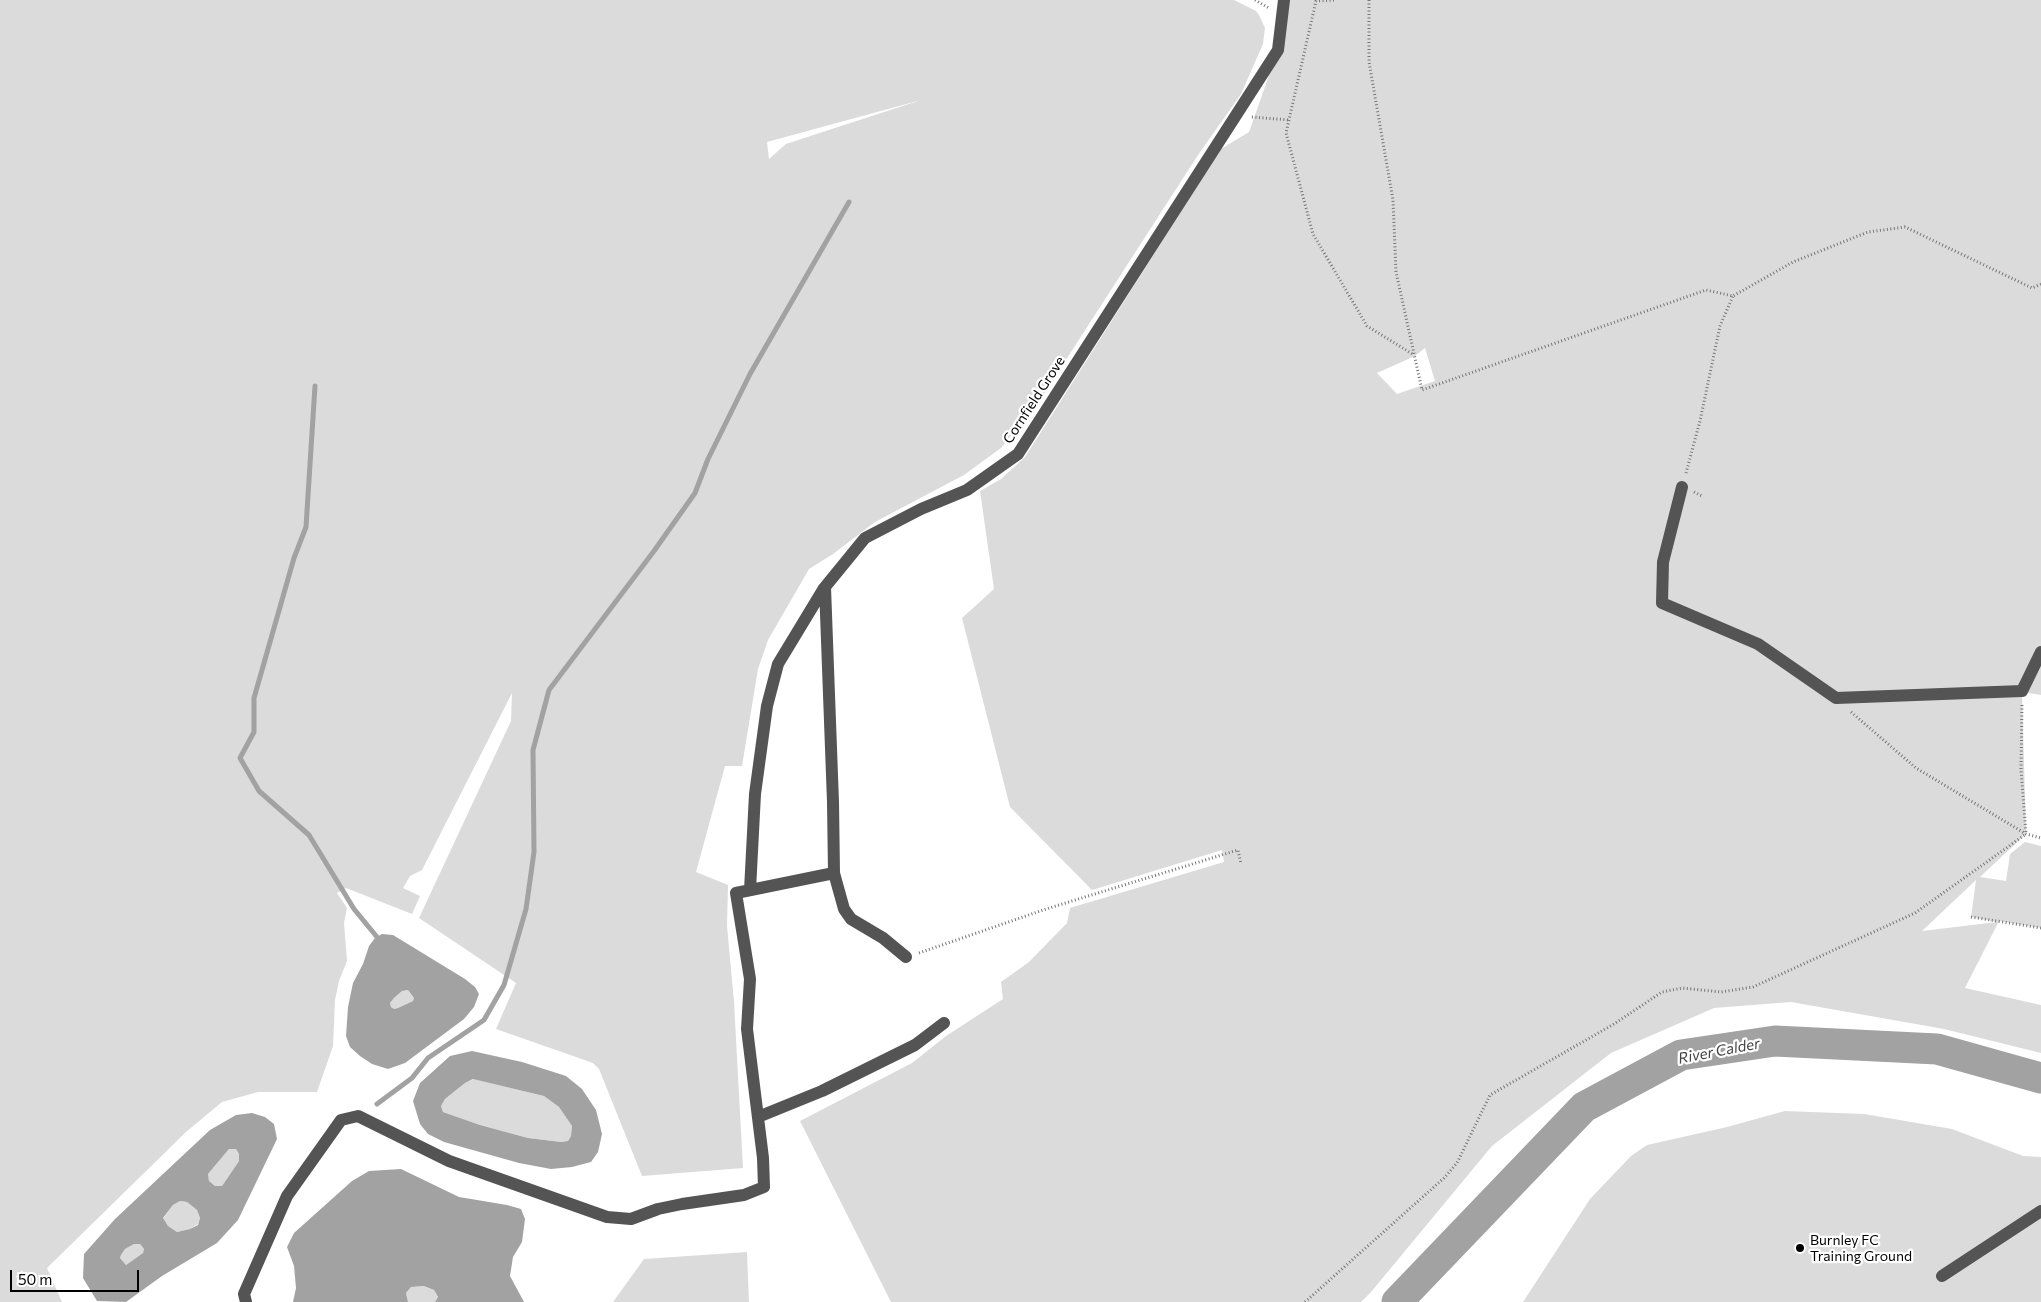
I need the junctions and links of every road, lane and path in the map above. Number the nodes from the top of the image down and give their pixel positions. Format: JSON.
{"nodes":[{"id":1,"x":1284,"y":0,"type":"edge"},
{"id":2,"x":1334,"y":0,"type":"edge"},
{"id":3,"x":1369,"y":0,"type":"edge"},
{"id":4,"x":1236,"y":116,"type":"junction"},
{"id":5,"x":1289,"y":120,"type":"junction"},
{"id":6,"x":2041,"y":284,"type":"edge"},
{"id":7,"x":1733,"y":296,"type":"junction"},
{"id":8,"x":1414,"y":356,"type":"junction"},
{"id":9,"x":1682,"y":487,"type":"junction"},
{"id":10,"x":1702,"y":496,"type":"dead end"},
{"id":11,"x":825,"y":588,"type":"junction"},
{"id":12,"x":2041,"y":652,"type":"edge"},
{"id":13,"x":2022,"y":691,"type":"junction"},
{"id":14,"x":1836,"y":698,"type":"junction"},
{"id":15,"x":2026,"y":834,"type":"junction"},
{"id":16,"x":2041,"y":838,"type":"edge"},
{"id":17,"x":1241,"y":864,"type":"dead end"},
{"id":18,"x":834,"y":873,"type":"junction"},
{"id":19,"x":750,"y":890,"type":"junction"},
{"id":20,"x":1971,"y":917,"type":"dead end"},
{"id":21,"x":2041,"y":928,"type":"edge"},
{"id":22,"x":906,"y":957,"type":"joint"},
{"id":23,"x":944,"y":1023,"type":"dead end"},
{"id":24,"x":758,"y":1117,"type":"junction"},
{"id":25,"x":2041,"y":1211,"type":"edge"},
{"id":26,"x":1942,"y":1276,"type":"dead end"},
{"id":27,"x":246,"y":1302,"type":"edge"},
{"id":28,"x":1305,"y":1302,"type":"edge"}],
"edges":[{"from":1,"to":4,"type":"lane","name":"Cornfield Grove"},
{"from":2,"to":5,"type":"path"},
{"from":3,"to":8,"type":"path"},
{"from":4,"to":5,"type":"path"},
{"from":4,"to":11,"type":"lane","name":"Cornfield Grove"},
{"from":5,"to":8,"type":"path"},
{"from":6,"to":7,"type":"path"},
{"from":7,"to":8,"type":"path"},
{"from":7,"to":9,"type":"path"},
{"from":9,"to":10,"type":"path"},
{"from":9,"to":14,"type":"lane"},
{"from":11,"to":18,"type":"lane"},
{"from":11,"to":19,"type":"lane","name":"Cornfield Grove"},
{"from":12,"to":13,"type":"lane"},
{"from":13,"to":14,"type":"lane"},
{"from":13,"to":15,"type":"path"},
{"from":14,"to":15,"type":"path"},
{"from":15,"to":16,"type":"path"},
{"from":15,"to":28,"type":"path"},
{"from":17,"to":22,"type":"path"},
{"from":18,"to":19,"type":"lane"},
{"from":18,"to":22,"type":"lane"},
{"from":19,"to":24,"type":"lane"},
{"from":20,"to":21,"type":"path"},
{"from":23,"to":24,"type":"lane"},
{"from":24,"to":27,"type":"lane"},
{"from":25,"to":26,"type":"lane"}]}
